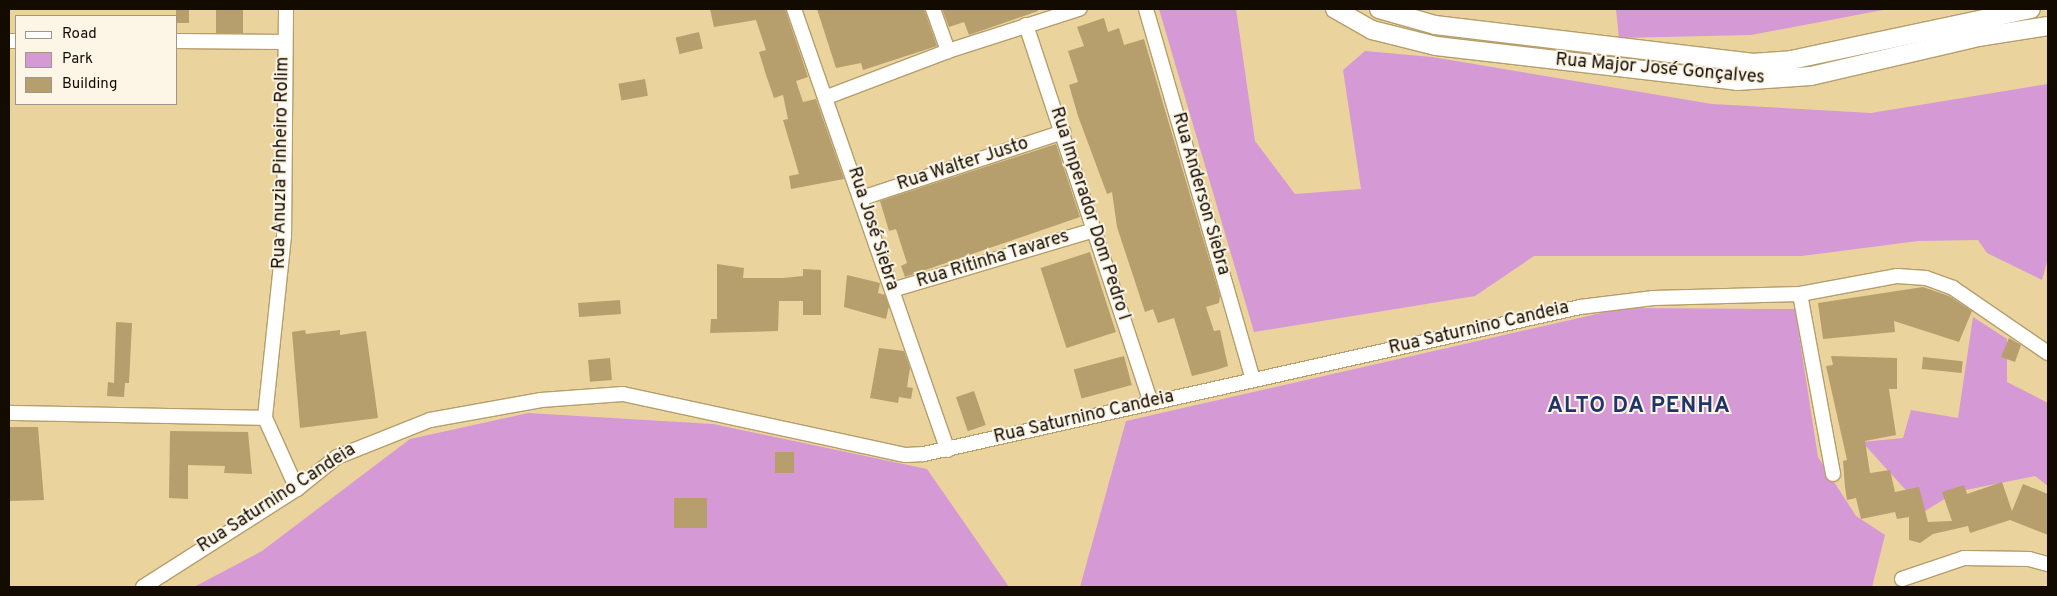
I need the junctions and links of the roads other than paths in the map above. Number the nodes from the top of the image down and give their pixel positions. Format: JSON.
{"nodes":[{"id":1,"x":286,"y":9,"type":"edge"},
{"id":2,"x":794,"y":9,"type":"edge"},
{"id":3,"x":933,"y":9,"type":"edge"},
{"id":4,"x":1079,"y":9,"type":"edge"},
{"id":5,"x":1146,"y":9,"type":"edge"},
{"id":6,"x":1335,"y":9,"type":"edge"},
{"id":7,"x":1379,"y":9,"type":"edge"},
{"id":8,"x":2031,"y":9,"type":"edge"},
{"id":9,"x":1026,"y":25,"type":"junction"},
{"id":10,"x":2048,"y":26,"type":"edge"},
{"id":11,"x":178,"y":41,"type":"edge"},
{"id":12,"x":285,"y":42,"type":"junction"},
{"id":13,"x":948,"y":51,"type":"junction"},
{"id":14,"x":827,"y":97,"type":"junction"},
{"id":15,"x":1063,"y":132,"type":"junction"},
{"id":16,"x":862,"y":198,"type":"junction"},
{"id":17,"x":1094,"y":230,"type":"junction"},
{"id":18,"x":892,"y":290,"type":"junction"},
{"id":19,"x":1800,"y":294,"type":"junction"},
{"id":20,"x":2048,"y":353,"type":"edge"},
{"id":21,"x":1253,"y":379,"type":"junction"},
{"id":22,"x":1151,"y":403,"type":"junction"},
{"id":23,"x":9,"y":413,"type":"edge"},
{"id":24,"x":265,"y":418,"type":"junction"},
{"id":25,"x":948,"y":450,"type":"junction"},
{"id":26,"x":1833,"y":474,"type":"dead end"},
{"id":27,"x":297,"y":489,"type":"junction"},
{"id":28,"x":2048,"y":564,"type":"edge"},
{"id":29,"x":1902,"y":579,"type":"dead end"},
{"id":30,"x":143,"y":587,"type":"edge"}],
"edges":[{"from":1,"to":12,"type":"street","name":"Rua Anuzia Pinheiro Rolim"},
{"from":2,"to":14,"type":"street","name":"Rua José Siebra"},
{"from":3,"to":13,"type":"street"},
{"from":4,"to":9,"type":"street"},
{"from":5,"to":21,"type":"street","name":"Rua Anderson Siebra"},
{"from":6,"to":10,"type":"street","name":"Rua Major José Gonçalves"},
{"from":7,"to":8,"type":"street","name":"Rua Major José Gonçalves"},
{"from":9,"to":13,"type":"street"},
{"from":9,"to":15,"type":"street","name":"Rua Imperador Dom Pedro I"},
{"from":11,"to":12,"type":"street"},
{"from":12,"to":24,"type":"street","name":"Rua Anuzia Pinheiro Rolim"},
{"from":13,"to":14,"type":"street"},
{"from":14,"to":16,"type":"street","name":"Rua José Siebra"},
{"from":15,"to":16,"type":"street","name":"Rua Walter Justo"},
{"from":15,"to":17,"type":"street","name":"Rua Imperador Dom Pedro I"},
{"from":16,"to":18,"type":"street","name":"Rua José Siebra"},
{"from":17,"to":18,"type":"street","name":"Rua Ritinha Tavares"},
{"from":17,"to":22,"type":"street","name":"Rua Imperador Dom Pedro I"},
{"from":18,"to":25,"type":"street","name":"Rua José Siebra"},
{"from":19,"to":20,"type":"street","name":"Rua Saturnino Candeia"},
{"from":19,"to":21,"type":"street","name":"Rua Saturnino Candeia"},
{"from":19,"to":26,"type":"street"},
{"from":21,"to":22,"type":"street","name":"Rua Saturnino Candeia"},
{"from":22,"to":25,"type":"street","name":"Rua Saturnino Candeia"},
{"from":23,"to":24,"type":"street"},
{"from":24,"to":27,"type":"street"},
{"from":25,"to":27,"type":"street","name":"Rua Saturnino Candeia"},
{"from":27,"to":30,"type":"street","name":"Rua Saturnino Candeia"},
{"from":28,"to":29,"type":"street"}]}
